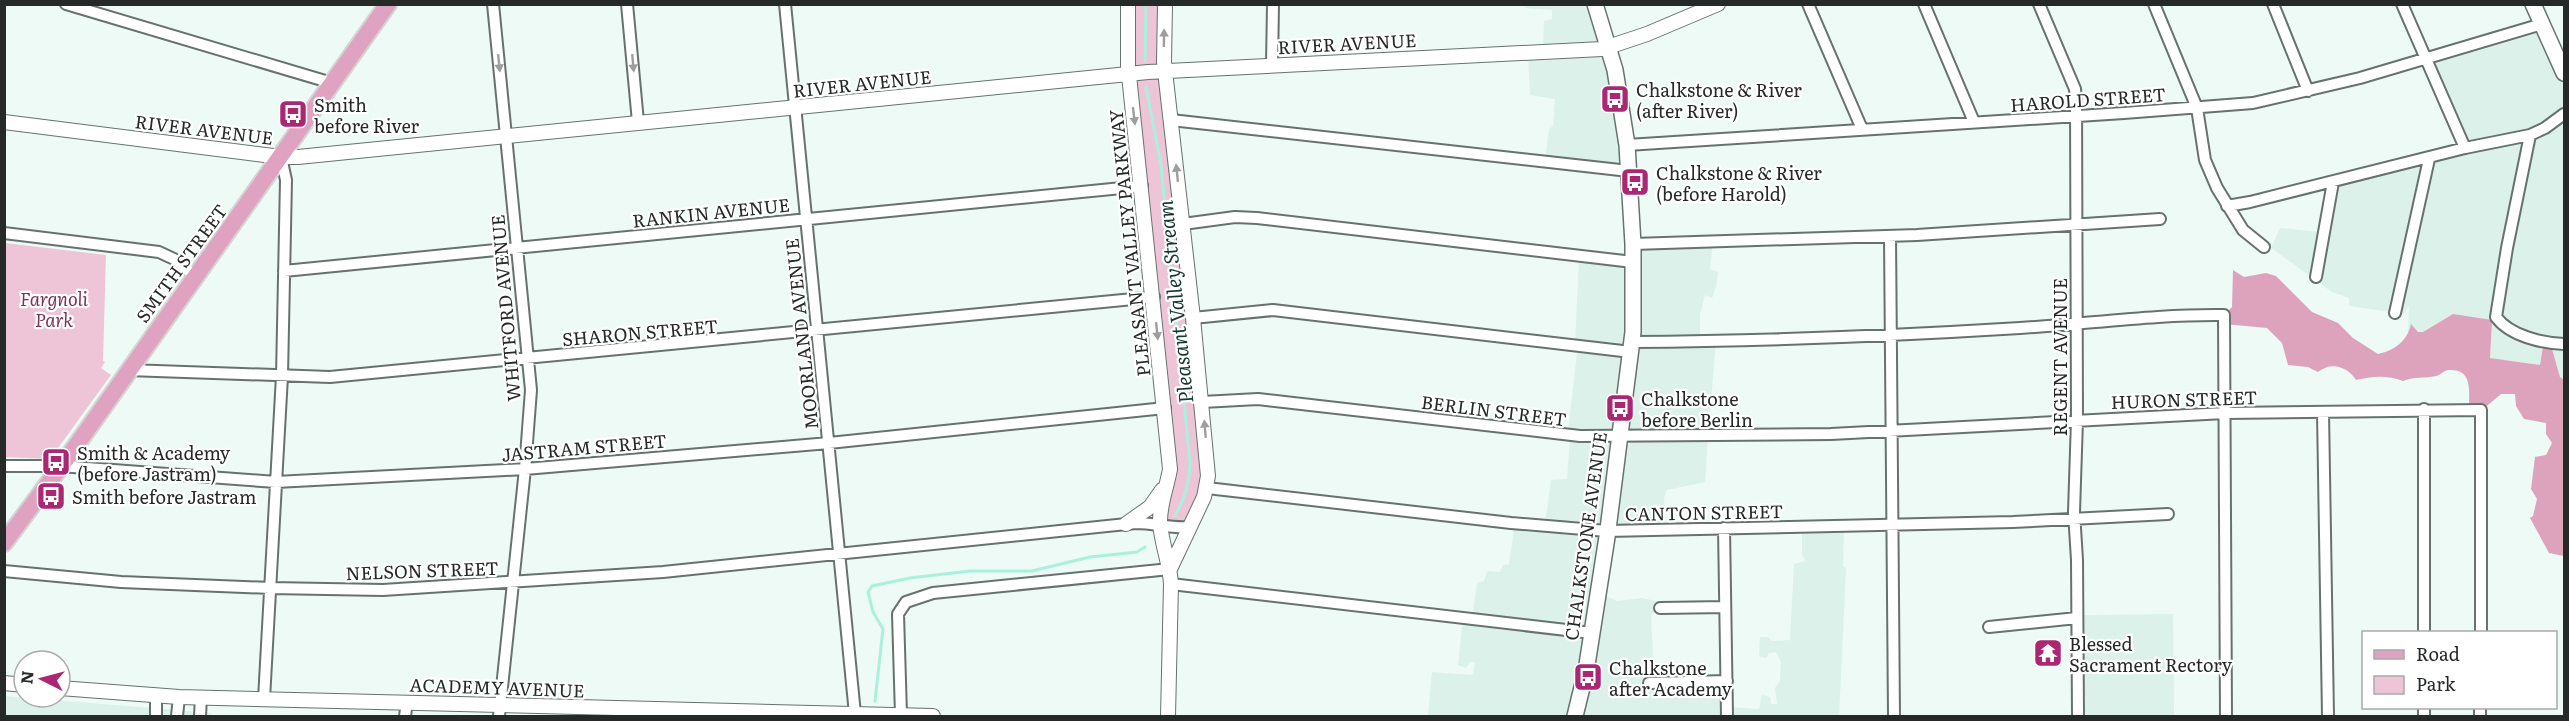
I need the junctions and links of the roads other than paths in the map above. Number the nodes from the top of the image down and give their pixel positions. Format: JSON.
{"nodes":[{"id":1,"x":66,"y":4,"type":"edge"},
{"id":2,"x":388,"y":4,"type":"edge"},
{"id":3,"x":493,"y":4,"type":"edge"},
{"id":4,"x":627,"y":4,"type":"edge"},
{"id":5,"x":785,"y":4,"type":"edge"},
{"id":6,"x":1128,"y":4,"type":"edge"},
{"id":7,"x":1165,"y":4,"type":"edge"},
{"id":8,"x":1274,"y":4,"type":"edge"},
{"id":9,"x":1595,"y":4,"type":"edge"},
{"id":10,"x":1718,"y":4,"type":"edge"},
{"id":11,"x":1808,"y":4,"type":"edge"},
{"id":12,"x":1924,"y":4,"type":"edge"},
{"id":13,"x":2039,"y":4,"type":"edge"},
{"id":14,"x":2154,"y":4,"type":"edge"},
{"id":15,"x":2272,"y":4,"type":"edge"},
{"id":16,"x":2402,"y":4,"type":"edge"},
{"id":17,"x":2533,"y":4,"type":"edge"},
{"id":18,"x":2542,"y":24,"type":"junction"},
{"id":19,"x":1609,"y":46,"type":"junction"},
{"id":20,"x":2426,"y":59,"type":"junction"},
{"id":21,"x":1272,"y":65,"type":"junction"},
{"id":22,"x":1165,"y":71,"type":"junction"},
{"id":23,"x":2565,"y":73,"type":"edge"},
{"id":24,"x":1129,"y":75,"type":"junction"},
{"id":25,"x":332,"y":83,"type":"junction"},
{"id":26,"x":2308,"y":91,"type":"junction"},
{"id":27,"x":795,"y":108,"type":"junction"},
{"id":28,"x":2197,"y":108,"type":"junction"},
{"id":29,"x":2565,"y":114,"type":"edge"},
{"id":30,"x":2076,"y":115,"type":"junction"},
{"id":31,"x":1171,"y":120,"type":"junction"},
{"id":32,"x":4,"y":122,"type":"edge"},
{"id":33,"x":638,"y":122,"type":"junction"},
{"id":34,"x":1974,"y":122,"type":"junction"},
{"id":35,"x":1862,"y":129,"type":"junction"},
{"id":36,"x":2530,"y":135,"type":"junction"},
{"id":37,"x":506,"y":136,"type":"junction"},
{"id":38,"x":1627,"y":145,"type":"junction"},
{"id":39,"x":2465,"y":148,"type":"junction"},
{"id":40,"x":281,"y":157,"type":"junction"},
{"id":41,"x":2429,"y":159,"type":"junction"},
{"id":42,"x":1629,"y":171,"type":"junction"},
{"id":43,"x":2332,"y":182,"type":"junction"},
{"id":44,"x":1142,"y":186,"type":"junction"},
{"id":45,"x":2227,"y":206,"type":"junction"},
{"id":46,"x":807,"y":219,"type":"junction"},
{"id":47,"x":2160,"y":219,"type":"dead end"},
{"id":48,"x":2076,"y":223,"type":"junction"},
{"id":49,"x":1182,"y":224,"type":"junction"},
{"id":50,"x":4,"y":233,"type":"edge"},
{"id":51,"x":1890,"y":236,"type":"junction"},
{"id":52,"x":1633,"y":244,"type":"junction"},
{"id":53,"x":2264,"y":247,"type":"dead end"},
{"id":54,"x":517,"y":248,"type":"junction"},
{"id":55,"x":1632,"y":262,"type":"junction"},
{"id":56,"x":284,"y":271,"type":"junction"},
{"id":57,"x":195,"y":276,"type":"junction"},
{"id":58,"x":2316,"y":277,"type":"dead end"},
{"id":59,"x":1154,"y":297,"type":"junction"},
{"id":60,"x":2395,"y":313,"type":"dead end"},
{"id":61,"x":1193,"y":318,"type":"junction"},
{"id":62,"x":2077,"y":323,"type":"junction"},
{"id":63,"x":818,"y":330,"type":"junction"},
{"id":64,"x":1891,"y":336,"type":"junction"},
{"id":65,"x":2565,"y":344,"type":"edge"},
{"id":66,"x":1632,"y":347,"type":"junction"},
{"id":67,"x":528,"y":359,"type":"junction"},
{"id":68,"x":128,"y":370,"type":"junction"},
{"id":69,"x":282,"y":376,"type":"junction"},
{"id":70,"x":1202,"y":402,"type":"junction"},
{"id":71,"x":1165,"y":408,"type":"junction"},
{"id":72,"x":2424,"y":409,"type":"junction"},
{"id":73,"x":2323,"y":412,"type":"junction"},
{"id":74,"x":2224,"y":413,"type":"junction"},
{"id":75,"x":2077,"y":420,"type":"junction"},
{"id":76,"x":1891,"y":432,"type":"junction"},
{"id":77,"x":1619,"y":436,"type":"junction"},
{"id":78,"x":829,"y":443,"type":"junction"},
{"id":79,"x":4,"y":466,"type":"edge"},
{"id":80,"x":59,"y":466,"type":"junction"},
{"id":81,"x":525,"y":469,"type":"junction"},
{"id":82,"x":1168,"y":478,"type":"junction"},
{"id":83,"x":276,"y":482,"type":"junction"},
{"id":84,"x":1207,"y":488,"type":"junction"},
{"id":85,"x":2168,"y":514,"type":"dead end"},
{"id":86,"x":2074,"y":518,"type":"junction"},
{"id":87,"x":1126,"y":524,"type":"junction"},
{"id":88,"x":1892,"y":524,"type":"junction"},
{"id":89,"x":1160,"y":525,"type":"junction"},
{"id":90,"x":1190,"y":527,"type":"junction"},
{"id":91,"x":1724,"y":528,"type":"junction"},
{"id":92,"x":1607,"y":531,"type":"junction"},
{"id":93,"x":4,"y":543,"type":"edge"},
{"id":94,"x":840,"y":552,"type":"junction"},
{"id":95,"x":1170,"y":569,"type":"junction"},
{"id":96,"x":4,"y":571,"type":"edge"},
{"id":97,"x":513,"y":583,"type":"junction"},
{"id":98,"x":1171,"y":584,"type":"junction"},
{"id":99,"x":270,"y":588,"type":"junction"},
{"id":100,"x":1725,"y":607,"type":"junction"},
{"id":101,"x":1660,"y":608,"type":"dead end"},
{"id":102,"x":2078,"y":618,"type":"junction"},
{"id":103,"x":1989,"y":627,"type":"dead end"},
{"id":104,"x":2424,"y":631,"type":"edge"},
{"id":105,"x":2481,"y":631,"type":"edge"},
{"id":106,"x":1592,"y":633,"type":"junction"},
{"id":107,"x":1727,"y":681,"type":"junction"},
{"id":108,"x":1649,"y":683,"type":"dead end"},
{"id":109,"x":72,"y":689,"type":"edge"},
{"id":110,"x":156,"y":695,"type":"junction"},
{"id":111,"x":179,"y":697,"type":"junction"},
{"id":112,"x":201,"y":697,"type":"junction"},
{"id":113,"x":264,"y":699,"type":"junction"},
{"id":114,"x":406,"y":709,"type":"edge"},
{"id":115,"x":500,"y":711,"type":"edge"},
{"id":116,"x":855,"y":714,"type":"junction"},
{"id":117,"x":771,"y":715,"type":"edge"},
{"id":118,"x":901,"y":715,"type":"edge"},
{"id":119,"x":156,"y":717,"type":"edge"},
{"id":120,"x":177,"y":717,"type":"edge"},
{"id":121,"x":200,"y":717,"type":"edge"},
{"id":122,"x":933,"y":717,"type":"edge"},
{"id":123,"x":1168,"y":717,"type":"edge"},
{"id":124,"x":1575,"y":717,"type":"edge"},
{"id":125,"x":1727,"y":717,"type":"edge"},
{"id":126,"x":1894,"y":717,"type":"edge"},
{"id":127,"x":2078,"y":717,"type":"edge"},
{"id":128,"x":2226,"y":717,"type":"edge"},
{"id":129,"x":2328,"y":717,"type":"edge"}],
"edges":[{"from":1,"to":25,"type":"street"},
{"from":2,"to":25,"type":"main road","name":"SMITH STREET"},
{"from":3,"to":37,"type":"street","name":"WHITFORD AVENUE","one_way":true},
{"from":4,"to":33,"type":"street","one_way":true},
{"from":5,"to":27,"type":"street","name":"MOORLAND AVENUE"},
{"from":6,"to":24,"type":"street","name":"PLEASANT VALLEY PARKWAY"},
{"from":22,"to":7,"type":"street","one_way":true},
{"from":8,"to":21,"type":"street"},
{"from":9,"to":19,"type":"main road","name":"CHALKSTONE AVENUE"},
{"from":10,"to":19,"type":"street","name":"RIVER AVENUE"},
{"from":11,"to":35,"type":"street"},
{"from":12,"to":34,"type":"street"},
{"from":13,"to":30,"type":"street","name":"REGENT AVENUE"},
{"from":14,"to":28,"type":"street"},
{"from":15,"to":26,"type":"street"},
{"from":16,"to":20,"type":"street"},
{"from":17,"to":18,"type":"main road"},
{"from":18,"to":20,"type":"street","name":"HAROLD STREET"},
{"from":18,"to":23,"type":"main road"},
{"from":19,"to":21,"type":"street","name":"RIVER AVENUE"},
{"from":19,"to":38,"type":"main road","name":"CHALKSTONE AVENUE"},
{"from":20,"to":26,"type":"street","name":"HAROLD STREET"},
{"from":20,"to":39,"type":"street"},
{"from":21,"to":22,"type":"street","name":"RIVER AVENUE"},
{"from":22,"to":24,"type":"street","name":"RIVER AVENUE"},
{"from":22,"to":31,"type":"street"},
{"from":24,"to":27,"type":"street","name":"RIVER AVENUE"},
{"from":24,"to":44,"type":"street","name":"PLEASANT VALLEY PARKWAY","one_way":true},
{"from":25,"to":40,"type":"main road","name":"SMITH STREET"},
{"from":26,"to":28,"type":"street","name":"HAROLD STREET"},
{"from":27,"to":33,"type":"street","name":"RIVER AVENUE"},
{"from":27,"to":46,"type":"street","name":"MOORLAND AVENUE"},
{"from":28,"to":30,"type":"street","name":"HAROLD STREET"},
{"from":28,"to":45,"type":"street"},
{"from":29,"to":36,"type":"street"},
{"from":30,"to":34,"type":"street","name":"HAROLD STREET"},
{"from":30,"to":48,"type":"street","name":"REGENT AVENUE"},
{"from":31,"to":42,"type":"street"},
{"from":49,"to":31,"type":"street","one_way":true},
{"from":32,"to":40,"type":"street","name":"RIVER AVENUE"},
{"from":33,"to":37,"type":"street","name":"RIVER AVENUE"},
{"from":34,"to":35,"type":"street","name":"HAROLD STREET"},
{"from":35,"to":38,"type":"street","name":"HAROLD STREET"},
{"from":36,"to":39,"type":"street"},
{"from":36,"to":65,"type":"street"},
{"from":37,"to":40,"type":"street","name":"RIVER AVENUE"},
{"from":37,"to":54,"type":"street","name":"WHITFORD AVENUE"},
{"from":38,"to":42,"type":"main road","name":"CHALKSTONE AVENUE"},
{"from":39,"to":41,"type":"street"},
{"from":40,"to":56,"type":"street"},
{"from":40,"to":57,"type":"main road","name":"SMITH STREET"},
{"from":41,"to":43,"type":"street"},
{"from":41,"to":60,"type":"street"},
{"from":42,"to":52,"type":"main road","name":"CHALKSTONE AVENUE"},
{"from":43,"to":45,"type":"street"},
{"from":43,"to":58,"type":"street"},
{"from":44,"to":46,"type":"street","name":"RANKIN AVENUE"},
{"from":44,"to":59,"type":"street","name":"PLEASANT VALLEY PARKWAY"},
{"from":45,"to":53,"type":"street"},
{"from":46,"to":54,"type":"street","name":"RANKIN AVENUE"},
{"from":46,"to":63,"type":"street","name":"MOORLAND AVENUE"},
{"from":47,"to":48,"type":"street"},
{"from":48,"to":51,"type":"street"},
{"from":48,"to":62,"type":"street","name":"REGENT AVENUE"},
{"from":49,"to":55,"type":"street"},
{"from":49,"to":61,"type":"street"},
{"from":50,"to":57,"type":"street"},
{"from":51,"to":52,"type":"street"},
{"from":51,"to":64,"type":"street"},
{"from":52,"to":55,"type":"main road","name":"CHALKSTONE AVENUE"},
{"from":54,"to":56,"type":"street","name":"RANKIN AVENUE"},
{"from":54,"to":67,"type":"street","name":"WHITFORD AVENUE"},
{"from":55,"to":66,"type":"main road","name":"CHALKSTONE AVENUE"},
{"from":56,"to":69,"type":"street"},
{"from":57,"to":68,"type":"main road","name":"SMITH STREET"},
{"from":59,"to":63,"type":"street","name":"SHARON STREET"},
{"from":59,"to":71,"type":"street","name":"PLEASANT VALLEY PARKWAY","one_way":true},
{"from":61,"to":66,"type":"street"},
{"from":61,"to":70,"type":"street"},
{"from":62,"to":64,"type":"street"},
{"from":62,"to":74,"type":"street"},
{"from":62,"to":75,"type":"street","name":"REGENT AVENUE"},
{"from":63,"to":67,"type":"street","name":"SHARON STREET"},
{"from":63,"to":78,"type":"street","name":"MOORLAND AVENUE"},
{"from":64,"to":66,"type":"street"},
{"from":64,"to":76,"type":"street"},
{"from":66,"to":77,"type":"main road","name":"CHALKSTONE AVENUE"},
{"from":67,"to":69,"type":"street","name":"SHARON STREET"},
{"from":67,"to":81,"type":"street","name":"WHITFORD AVENUE"},
{"from":68,"to":69,"type":"street","name":"SHARON STREET"},
{"from":68,"to":80,"type":"main road","name":"SMITH STREET"},
{"from":69,"to":83,"type":"street"},
{"from":70,"to":77,"type":"street","name":"BERLIN STREET"},
{"from":84,"to":70,"type":"street","one_way":true},
{"from":71,"to":78,"type":"street","name":"JASTRAM STREET"},
{"from":71,"to":82,"type":"street","name":"PLEASANT VALLEY PARKWAY"},
{"from":72,"to":73,"type":"street","name":"HURON STREET"},
{"from":72,"to":104,"type":"street"},
{"from":72,"to":105,"type":"street","name":"HURON STREET"},
{"from":73,"to":74,"type":"street","name":"HURON STREET"},
{"from":73,"to":129,"type":"street"},
{"from":74,"to":75,"type":"street","name":"HURON STREET"},
{"from":74,"to":128,"type":"street"},
{"from":75,"to":76,"type":"street","name":"HURON STREET"},
{"from":75,"to":86,"type":"street","name":"REGENT AVENUE"},
{"from":76,"to":77,"type":"street","name":"BERLIN STREET"},
{"from":76,"to":88,"type":"street"},
{"from":77,"to":92,"type":"main road","name":"CHALKSTONE AVENUE"},
{"from":78,"to":81,"type":"street","name":"JASTRAM STREET"},
{"from":78,"to":94,"type":"street","name":"MOORLAND AVENUE"},
{"from":79,"to":80,"type":"street","name":"JASTRAM STREET"},
{"from":80,"to":83,"type":"street","name":"JASTRAM STREET"},
{"from":80,"to":93,"type":"main road","name":"SMITH STREET"},
{"from":81,"to":83,"type":"street","name":"JASTRAM STREET"},
{"from":81,"to":97,"type":"street","name":"WHITFORD AVENUE"},
{"from":82,"to":87,"type":"street"},
{"from":82,"to":89,"type":"street","name":"PLEASANT VALLEY PARKWAY"},
{"from":83,"to":99,"type":"street"},
{"from":84,"to":90,"type":"street"},
{"from":84,"to":92,"type":"street","name":"CANTON STREET"},
{"from":85,"to":86,"type":"street","name":"CANTON STREET"},
{"from":86,"to":88,"type":"street","name":"CANTON STREET"},
{"from":86,"to":102,"type":"street","name":"REGENT AVENUE"},
{"from":87,"to":89,"type":"street"},
{"from":87,"to":94,"type":"street"},
{"from":88,"to":91,"type":"street","name":"CANTON STREET"},
{"from":88,"to":126,"type":"street"},
{"from":89,"to":90,"type":"street"},
{"from":89,"to":95,"type":"street","name":"PLEASANT VALLEY PARKWAY"},
{"from":90,"to":95,"type":"street"},
{"from":91,"to":92,"type":"street","name":"CANTON STREET"},
{"from":91,"to":100,"type":"street"},
{"from":92,"to":106,"type":"main road","name":"CHALKSTONE AVENUE"},
{"from":94,"to":97,"type":"street","name":"NELSON STREET"},
{"from":94,"to":116,"type":"street"},
{"from":95,"to":98,"type":"street","name":"PLEASANT VALLEY PARKWAY"},
{"from":95,"to":118,"type":"street"},
{"from":96,"to":99,"type":"street","name":"NELSON STREET"},
{"from":97,"to":99,"type":"street","name":"NELSON STREET"},
{"from":97,"to":115,"type":"street","name":"WHITFORD AVENUE"},
{"from":98,"to":106,"type":"street"},
{"from":98,"to":123,"type":"street","name":"PLEASANT VALLEY PARKWAY"},
{"from":99,"to":113,"type":"street"},
{"from":100,"to":101,"type":"street"},
{"from":100,"to":107,"type":"street"},
{"from":102,"to":103,"type":"street"},
{"from":102,"to":127,"type":"street","name":"REGENT AVENUE"},
{"from":106,"to":124,"type":"main road","name":"CHALKSTONE AVENUE"},
{"from":107,"to":108,"type":"street"},
{"from":107,"to":125,"type":"street"},
{"from":109,"to":110,"type":"street","name":"ACADEMY AVENUE"},
{"from":110,"to":111,"type":"street","name":"ACADEMY AVENUE"},
{"from":110,"to":119,"type":"street"},
{"from":111,"to":112,"type":"street","name":"ACADEMY AVENUE"},
{"from":111,"to":120,"type":"street"},
{"from":112,"to":113,"type":"street","name":"ACADEMY AVENUE"},
{"from":112,"to":121,"type":"street"},
{"from":113,"to":114,"type":"street","name":"ACADEMY AVENUE"},
{"from":114,"to":115,"type":"street","name":"ACADEMY AVENUE"},
{"from":115,"to":117,"type":"street","name":"ACADEMY AVENUE"},
{"from":116,"to":117,"type":"street","name":"ACADEMY AVENUE"},
{"from":116,"to":118,"type":"street","name":"ACADEMY AVENUE"},
{"from":118,"to":122,"type":"street","name":"ACADEMY AVENUE"}]}
